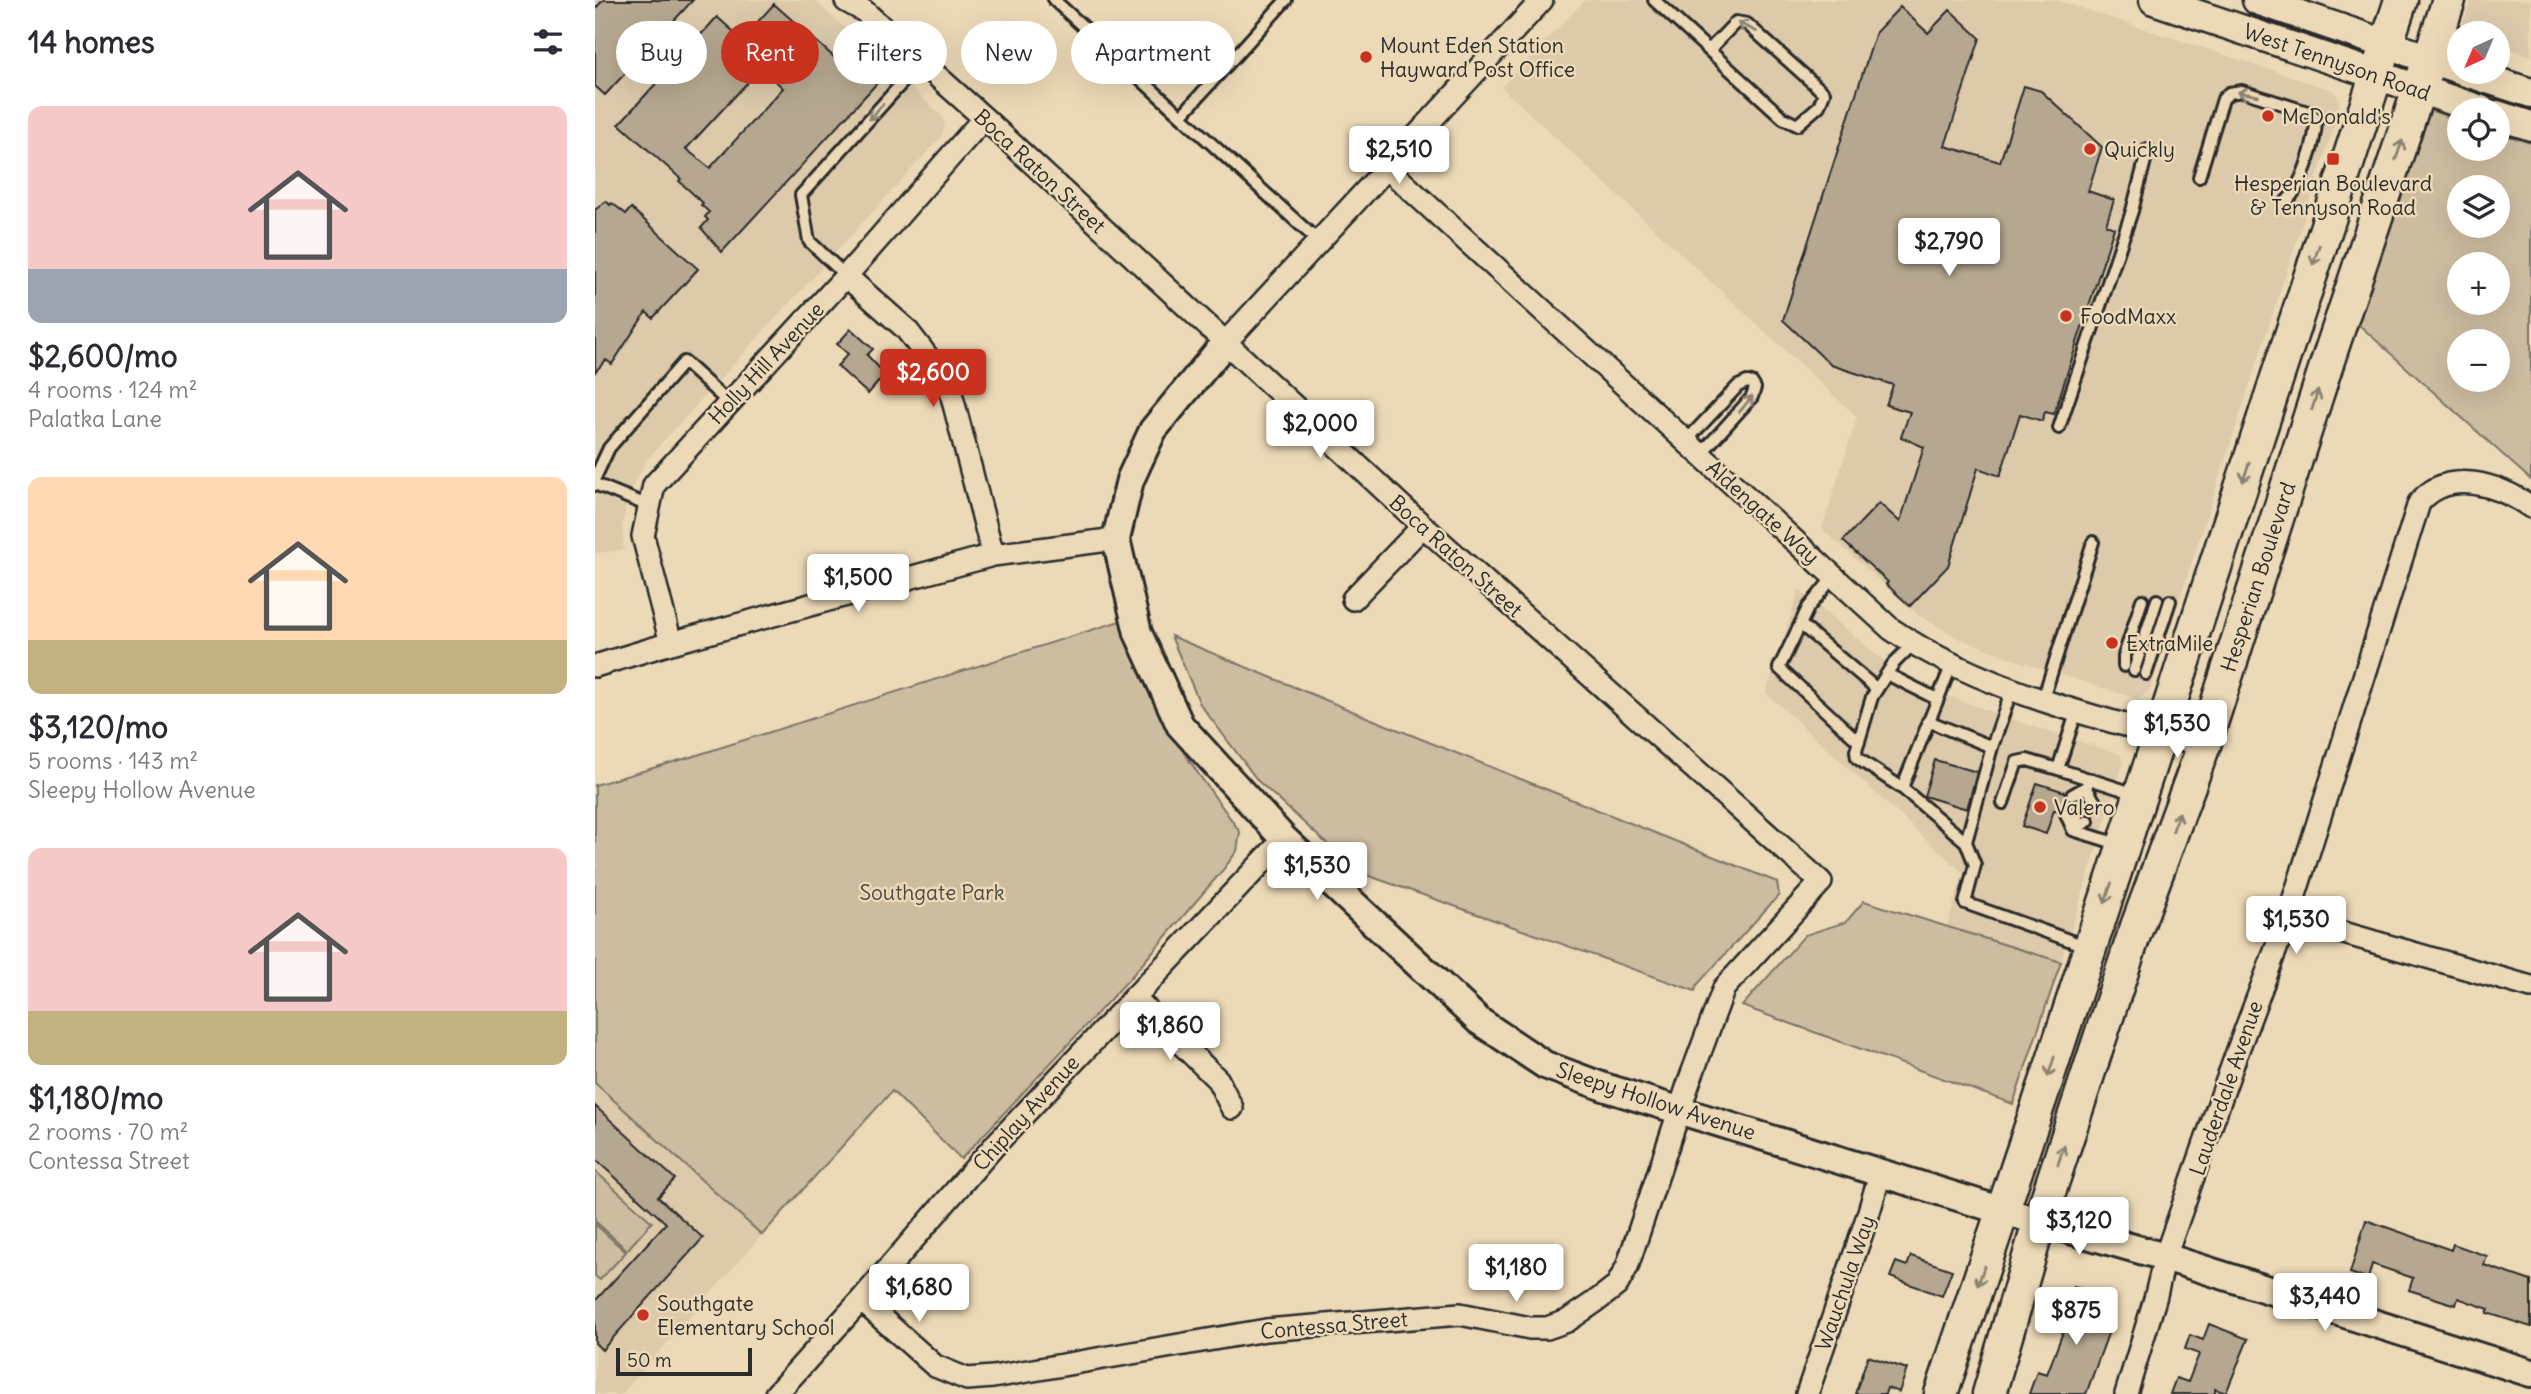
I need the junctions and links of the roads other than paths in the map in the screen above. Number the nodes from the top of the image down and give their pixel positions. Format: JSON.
{"nodes":[{"id":1,"x":845,"y":0,"type":"edge"},
{"id":2,"x":1054,"y":0,"type":"edge"},
{"id":3,"x":1286,"y":0,"type":"edge"},
{"id":4,"x":1542,"y":0,"type":"edge"},
{"id":5,"x":1654,"y":0,"type":"edge"},
{"id":6,"x":2154,"y":0,"type":"edge"},
{"id":7,"x":2257,"y":0,"type":"edge"},
{"id":8,"x":2401,"y":0,"type":"edge"},
{"id":9,"x":2449,"y":0,"type":"edge"},
{"id":10,"x":876,"y":21,"type":"edge"},
{"id":11,"x":2388,"y":44,"type":"junction"},
{"id":12,"x":1709,"y":50,"type":"junction"},
{"id":13,"x":2444,"y":64,"type":"edge"},
{"id":14,"x":2377,"y":75,"type":"junction"},
{"id":15,"x":900,"y":84,"type":"edge"},
{"id":16,"x":946,"y":84,"type":"edge"},
{"id":17,"x":2503,"y":84,"type":"edge"},
{"id":18,"x":2419,"y":91,"type":"junction"},
{"id":19,"x":2531,"y":93,"type":"edge"},
{"id":20,"x":2447,"y":100,"type":"edge"},
{"id":21,"x":1181,"y":116,"type":"junction"},
{"id":22,"x":984,"y":118,"type":"junction"},
{"id":23,"x":2510,"y":120,"type":"edge"},
{"id":24,"x":2531,"y":126,"type":"edge"},
{"id":25,"x":2148,"y":149,"type":"dead end"},
{"id":26,"x":1387,"y":168,"type":"junction"},
{"id":27,"x":2199,"y":177,"type":"dead end"},
{"id":28,"x":2284,"y":203,"type":"dead end"},
{"id":29,"x":1318,"y":241,"type":"junction"},
{"id":30,"x":846,"y":276,"type":"junction"},
{"id":31,"x":1225,"y":344,"type":"junction"},
{"id":32,"x":729,"y":403,"type":"junction"},
{"id":33,"x":2059,"y":428,"type":"dead end"},
{"id":34,"x":1693,"y":448,"type":"junction"},
{"id":35,"x":595,"y":478,"type":"edge"},
{"id":36,"x":595,"y":484,"type":"edge"},
{"id":37,"x":649,"y":506,"type":"junction"},
{"id":38,"x":2531,"y":507,"type":"edge"},
{"id":39,"x":1423,"y":526,"type":"junction"},
{"id":40,"x":1116,"y":539,"type":"junction"},
{"id":41,"x":2093,"y":542,"type":"dead end"},
{"id":42,"x":993,"y":555,"type":"junction"},
{"id":43,"x":1834,"y":576,"type":"junction"},
{"id":44,"x":1353,"y":600,"type":"dead end"},
{"id":45,"x":2143,"y":600,"type":"dead end"},
{"id":46,"x":2157,"y":600,"type":"dead end"},
{"id":47,"x":2171,"y":601,"type":"dead end"},
{"id":48,"x":1800,"y":624,"type":"junction"},
{"id":49,"x":671,"y":643,"type":"junction"},
{"id":50,"x":1913,"y":644,"type":"junction"},
{"id":51,"x":1952,"y":664,"type":"junction"},
{"id":52,"x":595,"y":666,"type":"edge"},
{"id":53,"x":1887,"y":674,"type":"junction"},
{"id":54,"x":2146,"y":674,"type":"dead end"},
{"id":55,"x":1877,"y":689,"type":"junction"},
{"id":56,"x":2012,"y":689,"type":"junction"},
{"id":57,"x":1937,"y":699,"type":"junction"},
{"id":58,"x":2043,"y":699,"type":"junction"},
{"id":59,"x":2077,"y":710,"type":"junction"},
{"id":60,"x":1928,"y":721,"type":"junction"},
{"id":61,"x":2160,"y":735,"type":"junction"},
{"id":62,"x":1859,"y":742,"type":"junction"},
{"id":63,"x":2204,"y":745,"type":"junction"},
{"id":64,"x":1992,"y":747,"type":"junction"},
{"id":65,"x":2058,"y":769,"type":"junction"},
{"id":66,"x":1902,"y":788,"type":"junction"},
{"id":67,"x":2141,"y":796,"type":"junction"},
{"id":68,"x":2003,"y":803,"type":"dead end"},
{"id":69,"x":2072,"y":815,"type":"dead end"},
{"id":70,"x":2088,"y":821,"type":"dead end"},
{"id":71,"x":2073,"y":830,"type":"junction"},
{"id":72,"x":1284,"y":839,"type":"junction"},
{"id":73,"x":1966,"y":842,"type":"junction"},
{"id":74,"x":2124,"y":846,"type":"junction"},
{"id":75,"x":1821,"y":882,"type":"joint"},
{"id":76,"x":2288,"y":917,"type":"junction"},
{"id":77,"x":2089,"y":947,"type":"junction"},
{"id":78,"x":2531,"y":986,"type":"edge"},
{"id":79,"x":1134,"y":997,"type":"junction"},
{"id":80,"x":1232,"y":1108,"type":"dead end"},
{"id":81,"x":1680,"y":1112,"type":"junction"},
{"id":82,"x":1881,"y":1171,"type":"junction"},
{"id":83,"x":2003,"y":1211,"type":"junction"},
{"id":84,"x":2040,"y":1220,"type":"junction"},
{"id":85,"x":2165,"y":1257,"type":"junction"},
{"id":86,"x":861,"y":1300,"type":"junction"},
{"id":87,"x":2531,"y":1373,"type":"edge"},
{"id":88,"x":776,"y":1394,"type":"edge"},
{"id":89,"x":1807,"y":1394,"type":"edge"},
{"id":90,"x":1941,"y":1394,"type":"edge"},
{"id":91,"x":1989,"y":1394,"type":"edge"},
{"id":92,"x":2126,"y":1394,"type":"edge"}],
"edges":[{"from":1,"to":10,"type":"street","name":"Boca Raton Street"},
{"from":2,"to":21,"type":"lane"},
{"from":3,"to":21,"type":"lane"},
{"from":4,"to":26,"type":"street"},
{"from":5,"to":12,"type":"lane"},
{"from":6,"to":14,"type":"main road","name":"West Tennyson Road"},
{"from":7,"to":11,"type":"main road","name":"West Tennyson Road"},
{"from":8,"to":11,"type":"main road","name":"Hesperian Boulevard"},
{"from":9,"to":13,"type":"main road","name":"Hesperian Boulevard"},
{"from":11,"to":13,"type":"main road","name":"West Tennyson Road"},
{"from":11,"to":14,"type":"main road","name":"Hesperian Boulevard"},
{"from":12,"to":12,"type":"lane","one_way":true},
{"from":13,"to":18,"type":"main road","name":"Hesperian Boulevard"},
{"from":14,"to":18,"type":"main road","name":"West Tennyson Road"},
{"from":14,"to":61,"type":"main road","name":"Hesperian Boulevard","one_way":true},
{"from":15,"to":30,"type":"lane","one_way":true},
{"from":16,"to":22,"type":"street","name":"Boca Raton Street"},
{"from":17,"to":19,"type":"main road"},
{"from":18,"to":20,"type":"main road","name":"West Tennyson Road"},
{"from":63,"to":18,"type":"main road","name":"Hesperian Boulevard","one_way":true},
{"from":21,"to":29,"type":"lane"},
{"from":22,"to":30,"type":"street","name":"Holly Hill Avenue"},
{"from":22,"to":31,"type":"street","name":"Boca Raton Street"},
{"from":23,"to":24,"type":"main road"},
{"from":25,"to":33,"type":"lane"},
{"from":26,"to":29,"type":"street"},
{"from":26,"to":34,"type":"street","name":"Aldengate Way"},
{"from":28,"to":27,"type":"lane","one_way":true},
{"from":29,"to":31,"type":"street"},
{"from":30,"to":32,"type":"street","name":"Holly Hill Avenue"},
{"from":30,"to":42,"type":"street"},
{"from":31,"to":39,"type":"street","name":"Boca Raton Street"},
{"from":31,"to":40,"type":"street","name":"Sleepy Hollow Avenue"},
{"from":32,"to":35,"type":"lane"},
{"from":32,"to":37,"type":"street","name":"Holly Hill Avenue"},
{"from":34,"to":34,"type":"lane","one_way":true},
{"from":34,"to":43,"type":"street","name":"Aldengate Way"},
{"from":36,"to":37,"type":"lane"},
{"from":37,"to":49,"type":"street","name":"Holly Hill Avenue"},
{"from":38,"to":76,"type":"street","name":"Lauderdale Avenue"},
{"from":39,"to":44,"type":"street"},
{"from":39,"to":75,"type":"street","name":"Boca Raton Street"},
{"from":40,"to":42,"type":"street"},
{"from":40,"to":72,"type":"street","name":"Sleepy Hollow Avenue"},
{"from":41,"to":58,"type":"lane"},
{"from":42,"to":49,"type":"street"},
{"from":43,"to":48,"type":"lane"},
{"from":43,"to":50,"type":"street","name":"Aldengate Way"},
{"from":45,"to":46,"type":"lane"},
{"from":47,"to":54,"type":"lane"},
{"from":48,"to":55,"type":"lane"},
{"from":48,"to":62,"type":"lane"},
{"from":49,"to":52,"type":"street"},
{"from":50,"to":51,"type":"street","name":"Aldengate Way"},
{"from":50,"to":53,"type":"lane"},
{"from":51,"to":56,"type":"street","name":"Aldengate Way"},
{"from":51,"to":57,"type":"lane"},
{"from":53,"to":55,"type":"lane"},
{"from":53,"to":57,"type":"lane"},
{"from":55,"to":62,"type":"lane"},
{"from":56,"to":58,"type":"street","name":"Aldengate Way"},
{"from":56,"to":64,"type":"lane"},
{"from":57,"to":60,"type":"lane"},
{"from":58,"to":59,"type":"street","name":"Aldengate Way"},
{"from":59,"to":61,"type":"street","name":"Aldengate Way"},
{"from":59,"to":65,"type":"lane"},
{"from":60,"to":64,"type":"lane"},
{"from":60,"to":66,"type":"lane"},
{"from":61,"to":63,"type":"street","name":"Aldengate Way"},
{"from":61,"to":67,"type":"main road","name":"Hesperian Boulevard"},
{"from":62,"to":66,"type":"lane"},
{"from":84,"to":63,"type":"main road","name":"Hesperian Boulevard","one_way":true},
{"from":64,"to":73,"type":"lane"},
{"from":65,"to":67,"type":"lane"},
{"from":65,"to":68,"type":"lane"},
{"from":66,"to":73,"type":"lane"},
{"from":67,"to":74,"type":"main road","name":"Hesperian Boulevard"},
{"from":69,"to":71,"type":"lane"},
{"from":70,"to":71,"type":"lane"},
{"from":71,"to":74,"type":"lane"},
{"from":72,"to":79,"type":"street","name":"Chiplay Avenue"},
{"from":72,"to":81,"type":"street","name":"Sleepy Hollow Avenue"},
{"from":73,"to":77,"type":"lane"},
{"from":74,"to":77,"type":"main road","name":"Hesperian Boulevard","one_way":true},
{"from":75,"to":81,"type":"street","name":"Contessa Street"},
{"from":76,"to":78,"type":"street"},
{"from":76,"to":85,"type":"street","name":"Lauderdale Avenue"},
{"from":77,"to":83,"type":"main road","name":"Hesperian Boulevard","one_way":true},
{"from":79,"to":80,"type":"street"},
{"from":79,"to":86,"type":"street","name":"Chiplay Avenue"},
{"from":81,"to":82,"type":"street","name":"Sleepy Hollow Avenue"},
{"from":81,"to":86,"type":"street","name":"Contessa Street"},
{"from":82,"to":83,"type":"street","name":"Sleepy Hollow Avenue"},
{"from":82,"to":89,"type":"street","name":"Wauchula Way"},
{"from":83,"to":84,"type":"street","name":"Sleepy Hollow Avenue"},
{"from":83,"to":90,"type":"main road","name":"Hesperian Boulevard","one_way":true},
{"from":84,"to":85,"type":"street","name":"Sleepy Hollow Avenue"},
{"from":84,"to":91,"type":"main road","name":"Hesperian Boulevard"},
{"from":85,"to":87,"type":"street","name":"Sleepy Hollow Avenue"},
{"from":85,"to":92,"type":"street","name":"Lauderdale Avenue"},
{"from":86,"to":88,"type":"street","name":"Chiplay Avenue"}]}
